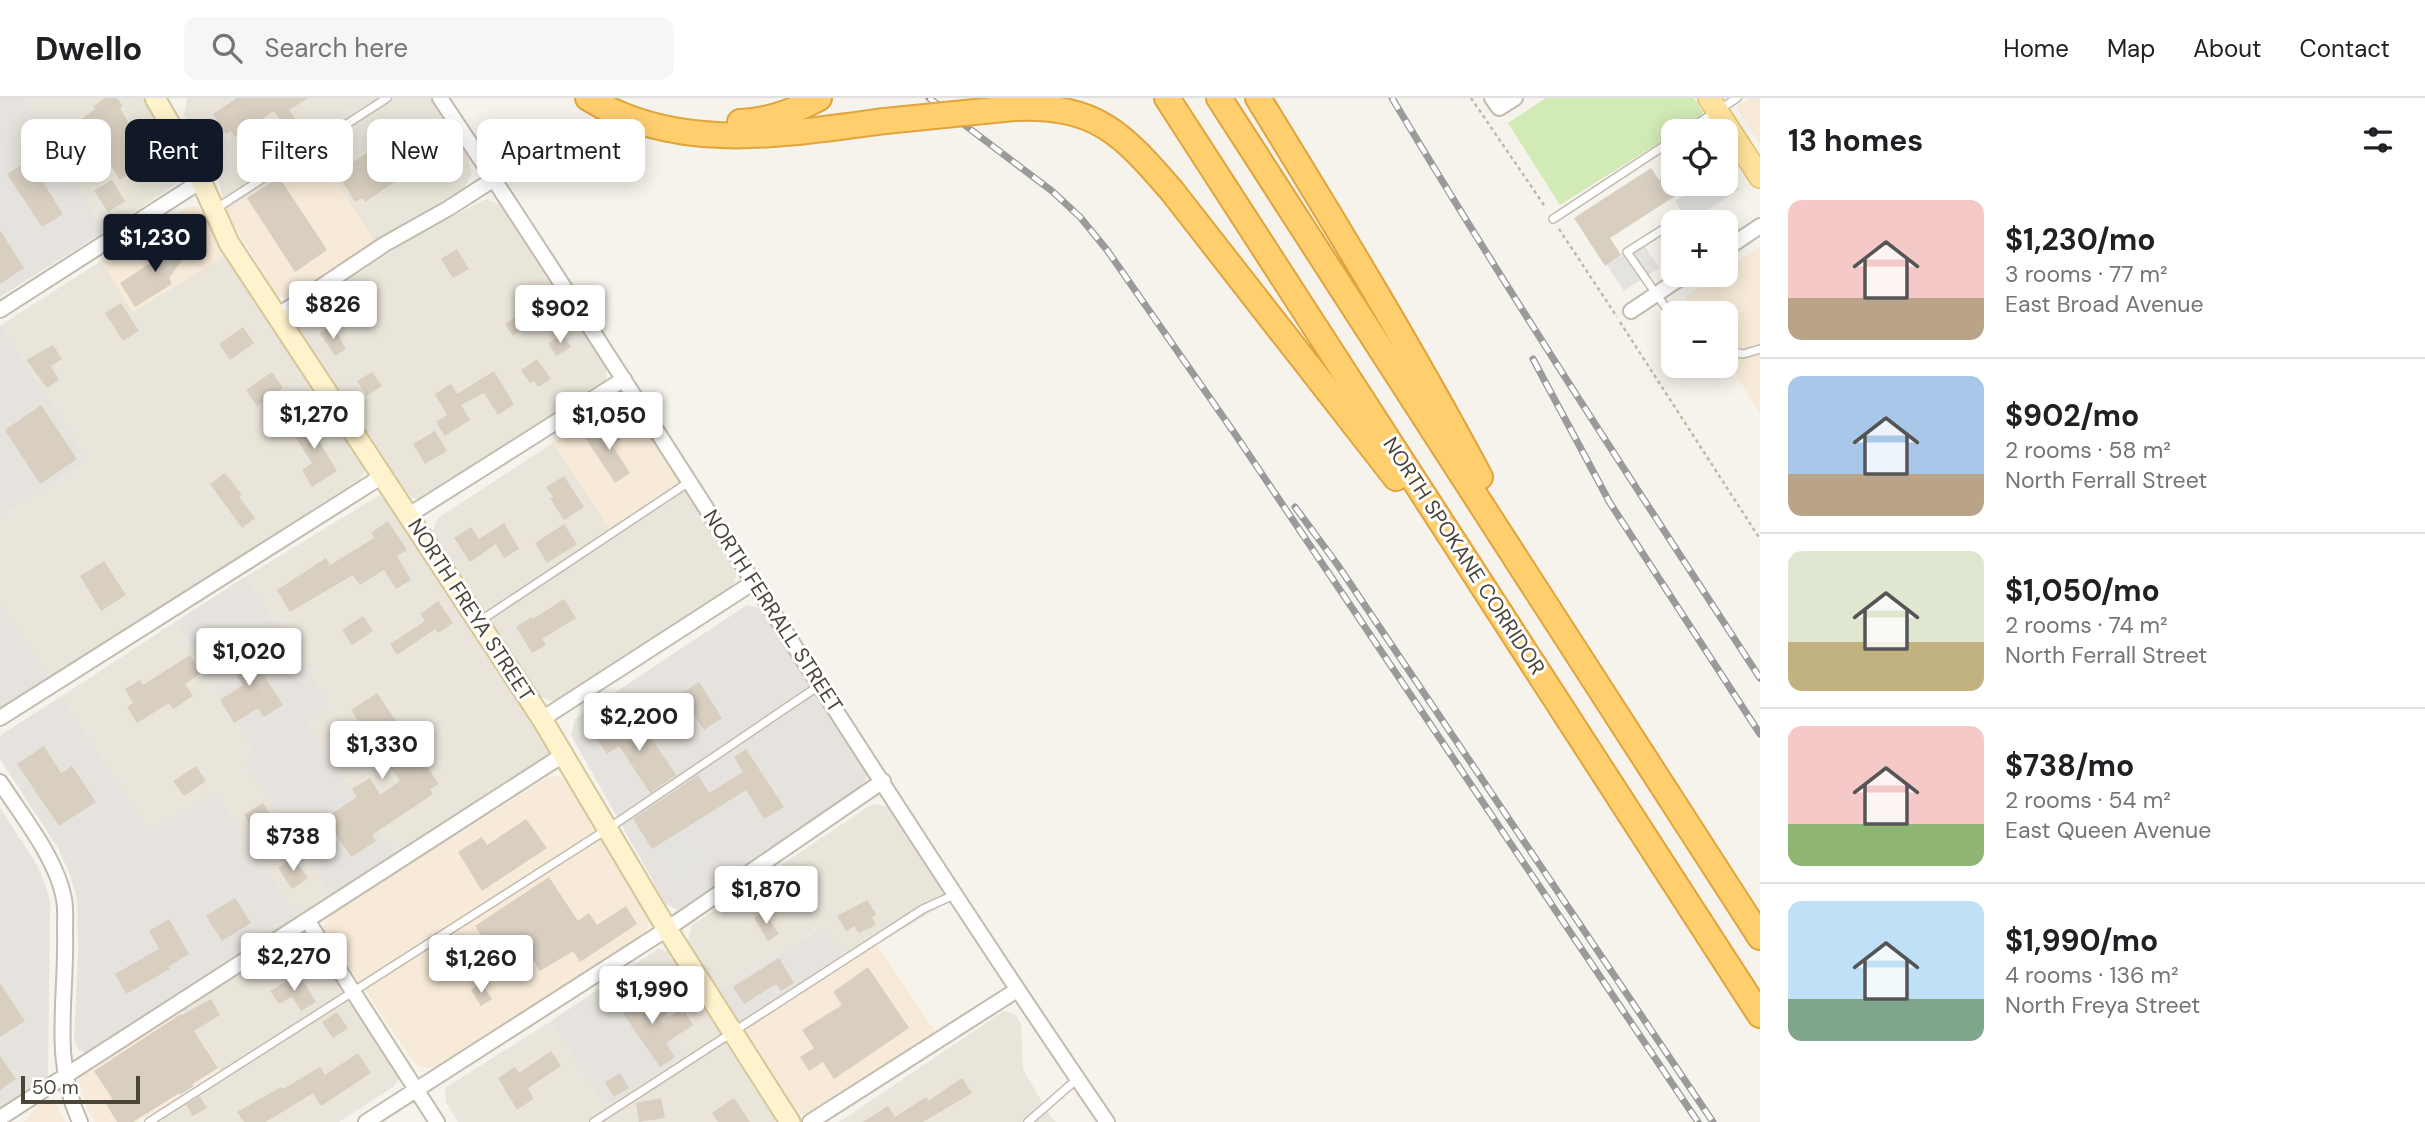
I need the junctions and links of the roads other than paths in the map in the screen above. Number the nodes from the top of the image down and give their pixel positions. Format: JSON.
{"nodes":[{"id":1,"x":155,"y":98,"type":"edge"},
{"id":2,"x":387,"y":98,"type":"edge"},
{"id":3,"x":440,"y":98,"type":"edge"},
{"id":4,"x":588,"y":98,"type":"edge"},
{"id":5,"x":614,"y":98,"type":"edge"},
{"id":6,"x":819,"y":98,"type":"edge"},
{"id":7,"x":1167,"y":98,"type":"edge"},
{"id":8,"x":1219,"y":98,"type":"edge"},
{"id":9,"x":1258,"y":98,"type":"edge"},
{"id":10,"x":1515,"y":98,"type":"edge"},
{"id":11,"x":1737,"y":98,"type":"edge"},
{"id":12,"x":1496,"y":103,"type":"edge"},
{"id":13,"x":1713,"y":104,"type":"edge"},
{"id":14,"x":167,"y":119,"type":"edge"},
{"id":15,"x":1698,"y":119,"type":"edge"},
{"id":16,"x":1661,"y":148,"type":"edge"},
{"id":17,"x":477,"y":154,"type":"edge"},
{"id":18,"x":1760,"y":177,"type":"edge"},
{"id":19,"x":199,"y":182,"type":"edge"},
{"id":20,"x":201,"y":182,"type":"edge"},
{"id":21,"x":489,"y":182,"type":"edge"},
{"id":22,"x":496,"y":182,"type":"edge"},
{"id":23,"x":213,"y":211,"type":"junction"},
{"id":24,"x":1553,"y":219,"type":"dead end"},
{"id":25,"x":1760,"y":226,"type":"edge"},
{"id":26,"x":1661,"y":230,"type":"edge"},
{"id":27,"x":1738,"y":241,"type":"edge"},
{"id":28,"x":1667,"y":287,"type":"edge"},
{"id":29,"x":1655,"y":295,"type":"junction"},
{"id":30,"x":1661,"y":303,"type":"edge"},
{"id":31,"x":0,"y":310,"type":"edge"},
{"id":32,"x":1631,"y":311,"type":"dead end"},
{"id":33,"x":276,"y":316,"type":"junction"},
{"id":34,"x":1760,"y":349,"type":"edge"},
{"id":35,"x":1738,"y":353,"type":"edge"},
{"id":36,"x":624,"y":379,"type":"junction"},
{"id":37,"x":384,"y":475,"type":"junction"},
{"id":38,"x":690,"y":482,"type":"junction"},
{"id":39,"x":409,"y":515,"type":"junction"},
{"id":40,"x":754,"y":582,"type":"junction"},
{"id":41,"x":479,"y":622,"type":"junction"},
{"id":42,"x":1516,"y":635,"type":"junction"},
{"id":43,"x":1566,"y":638,"type":"junction"},
{"id":44,"x":820,"y":684,"type":"junction"},
{"id":45,"x":0,"y":718,"type":"edge"},
{"id":46,"x":542,"y":719,"type":"junction"},
{"id":47,"x":563,"y":755,"type":"junction"},
{"id":48,"x":883,"y":781,"type":"junction"},
{"id":49,"x":0,"y":782,"type":"edge"},
{"id":50,"x":606,"y":830,"type":"junction"},
{"id":51,"x":956,"y":894,"type":"junction"},
{"id":52,"x":307,"y":920,"type":"junction"},
{"id":53,"x":667,"y":929,"type":"junction"},
{"id":54,"x":1760,"y":937,"type":"edge"},
{"id":55,"x":1017,"y":990,"type":"junction"},
{"id":56,"x":354,"y":992,"type":"junction"},
{"id":57,"x":1760,"y":1015,"type":"edge"},
{"id":58,"x":733,"y":1032,"type":"junction"},
{"id":59,"x":65,"y":1076,"type":"junction"},
{"id":60,"x":1077,"y":1079,"type":"junction"},
{"id":61,"x":417,"y":1090,"type":"junction"},
{"id":62,"x":0,"y":1118,"type":"edge"},
{"id":63,"x":80,"y":1122,"type":"edge"},
{"id":64,"x":149,"y":1122,"type":"edge"},
{"id":65,"x":366,"y":1122,"type":"edge"},
{"id":66,"x":437,"y":1122,"type":"edge"},
{"id":67,"x":594,"y":1122,"type":"edge"},
{"id":68,"x":790,"y":1122,"type":"edge"},
{"id":69,"x":810,"y":1122,"type":"edge"},
{"id":70,"x":1028,"y":1122,"type":"edge"},
{"id":71,"x":1107,"y":1122,"type":"edge"}],
"edges":[{"from":1,"to":14,"type":"street","name":"NORTH FREYA STREET"},
{"from":2,"to":23,"type":"lane"},
{"from":3,"to":17,"type":"street","name":"NORTH FERRALL STREET"},
{"from":4,"to":42,"type":"highway","bridge":true},
{"from":5,"to":6,"type":"highway"},
{"from":7,"to":42,"type":"highway","name":"NORTH SPOKANE CORRIDOR"},
{"from":8,"to":43,"type":"highway","name":"NORTH SPOKANE CORRIDOR"},
{"from":9,"to":43,"type":"highway"},
{"from":10,"to":12,"type":"street"},
{"from":11,"to":13,"type":"lane"},
{"from":13,"to":15,"type":"lane"},
{"from":13,"to":18,"type":"main road"},
{"from":16,"to":24,"type":"lane"},
{"from":19,"to":31,"type":"street"},
{"from":20,"to":23,"type":"street","name":"NORTH FREYA STREET"},
{"from":21,"to":33,"type":"street"},
{"from":22,"to":36,"type":"street","name":"NORTH FERRALL STREET"},
{"from":23,"to":33,"type":"street","name":"NORTH FREYA STREET"},
{"from":25,"to":27,"type":"street"},
{"from":26,"to":29,"type":"lane"},
{"from":28,"to":29,"type":"street"},
{"from":29,"to":30,"type":"lane"},
{"from":29,"to":32,"type":"street"},
{"from":33,"to":37,"type":"street","name":"NORTH FREYA STREET"},
{"from":34,"to":35,"type":"lane"},
{"from":36,"to":38,"type":"street","name":"NORTH FERRALL STREET"},
{"from":36,"to":39,"type":"street"},
{"from":37,"to":39,"type":"street","name":"NORTH FREYA STREET"},
{"from":37,"to":45,"type":"street"},
{"from":38,"to":40,"type":"street","name":"NORTH FERRALL STREET"},
{"from":38,"to":41,"type":"lane"},
{"from":39,"to":41,"type":"street","name":"NORTH FREYA STREET"},
{"from":40,"to":44,"type":"street","name":"NORTH FERRALL STREET"},
{"from":40,"to":46,"type":"street"},
{"from":41,"to":46,"type":"street","name":"NORTH FREYA STREET"},
{"from":42,"to":57,"type":"highway","name":"NORTH SPOKANE CORRIDOR"},
{"from":43,"to":54,"type":"highway","name":"NORTH SPOKANE CORRIDOR"},
{"from":44,"to":48,"type":"street","name":"NORTH FERRALL STREET"},
{"from":44,"to":50,"type":"lane"},
{"from":46,"to":47,"type":"street","name":"NORTH FREYA STREET"},
{"from":47,"to":50,"type":"street","name":"NORTH FREYA STREET"},
{"from":47,"to":52,"type":"street"},
{"from":48,"to":51,"type":"street","name":"NORTH FERRALL STREET"},
{"from":48,"to":53,"type":"street"},
{"from":49,"to":59,"type":"street"},
{"from":50,"to":53,"type":"street","name":"NORTH FREYA STREET"},
{"from":50,"to":56,"type":"lane"},
{"from":51,"to":55,"type":"street","name":"NORTH FERRALL STREET"},
{"from":51,"to":58,"type":"lane"},
{"from":52,"to":56,"type":"street"},
{"from":52,"to":59,"type":"street"},
{"from":53,"to":58,"type":"street","name":"NORTH FREYA STREET"},
{"from":53,"to":61,"type":"street"},
{"from":55,"to":60,"type":"street","name":"NORTH FERRALL STREET"},
{"from":55,"to":69,"type":"street"},
{"from":56,"to":61,"type":"street"},
{"from":56,"to":64,"type":"lane"},
{"from":58,"to":67,"type":"lane"},
{"from":58,"to":68,"type":"street","name":"NORTH FREYA STREET"},
{"from":59,"to":62,"type":"street"},
{"from":59,"to":63,"type":"street"},
{"from":60,"to":70,"type":"lane"},
{"from":60,"to":71,"type":"street","name":"NORTH FERRALL STREET"},
{"from":61,"to":65,"type":"street"},
{"from":61,"to":66,"type":"street"}]}
